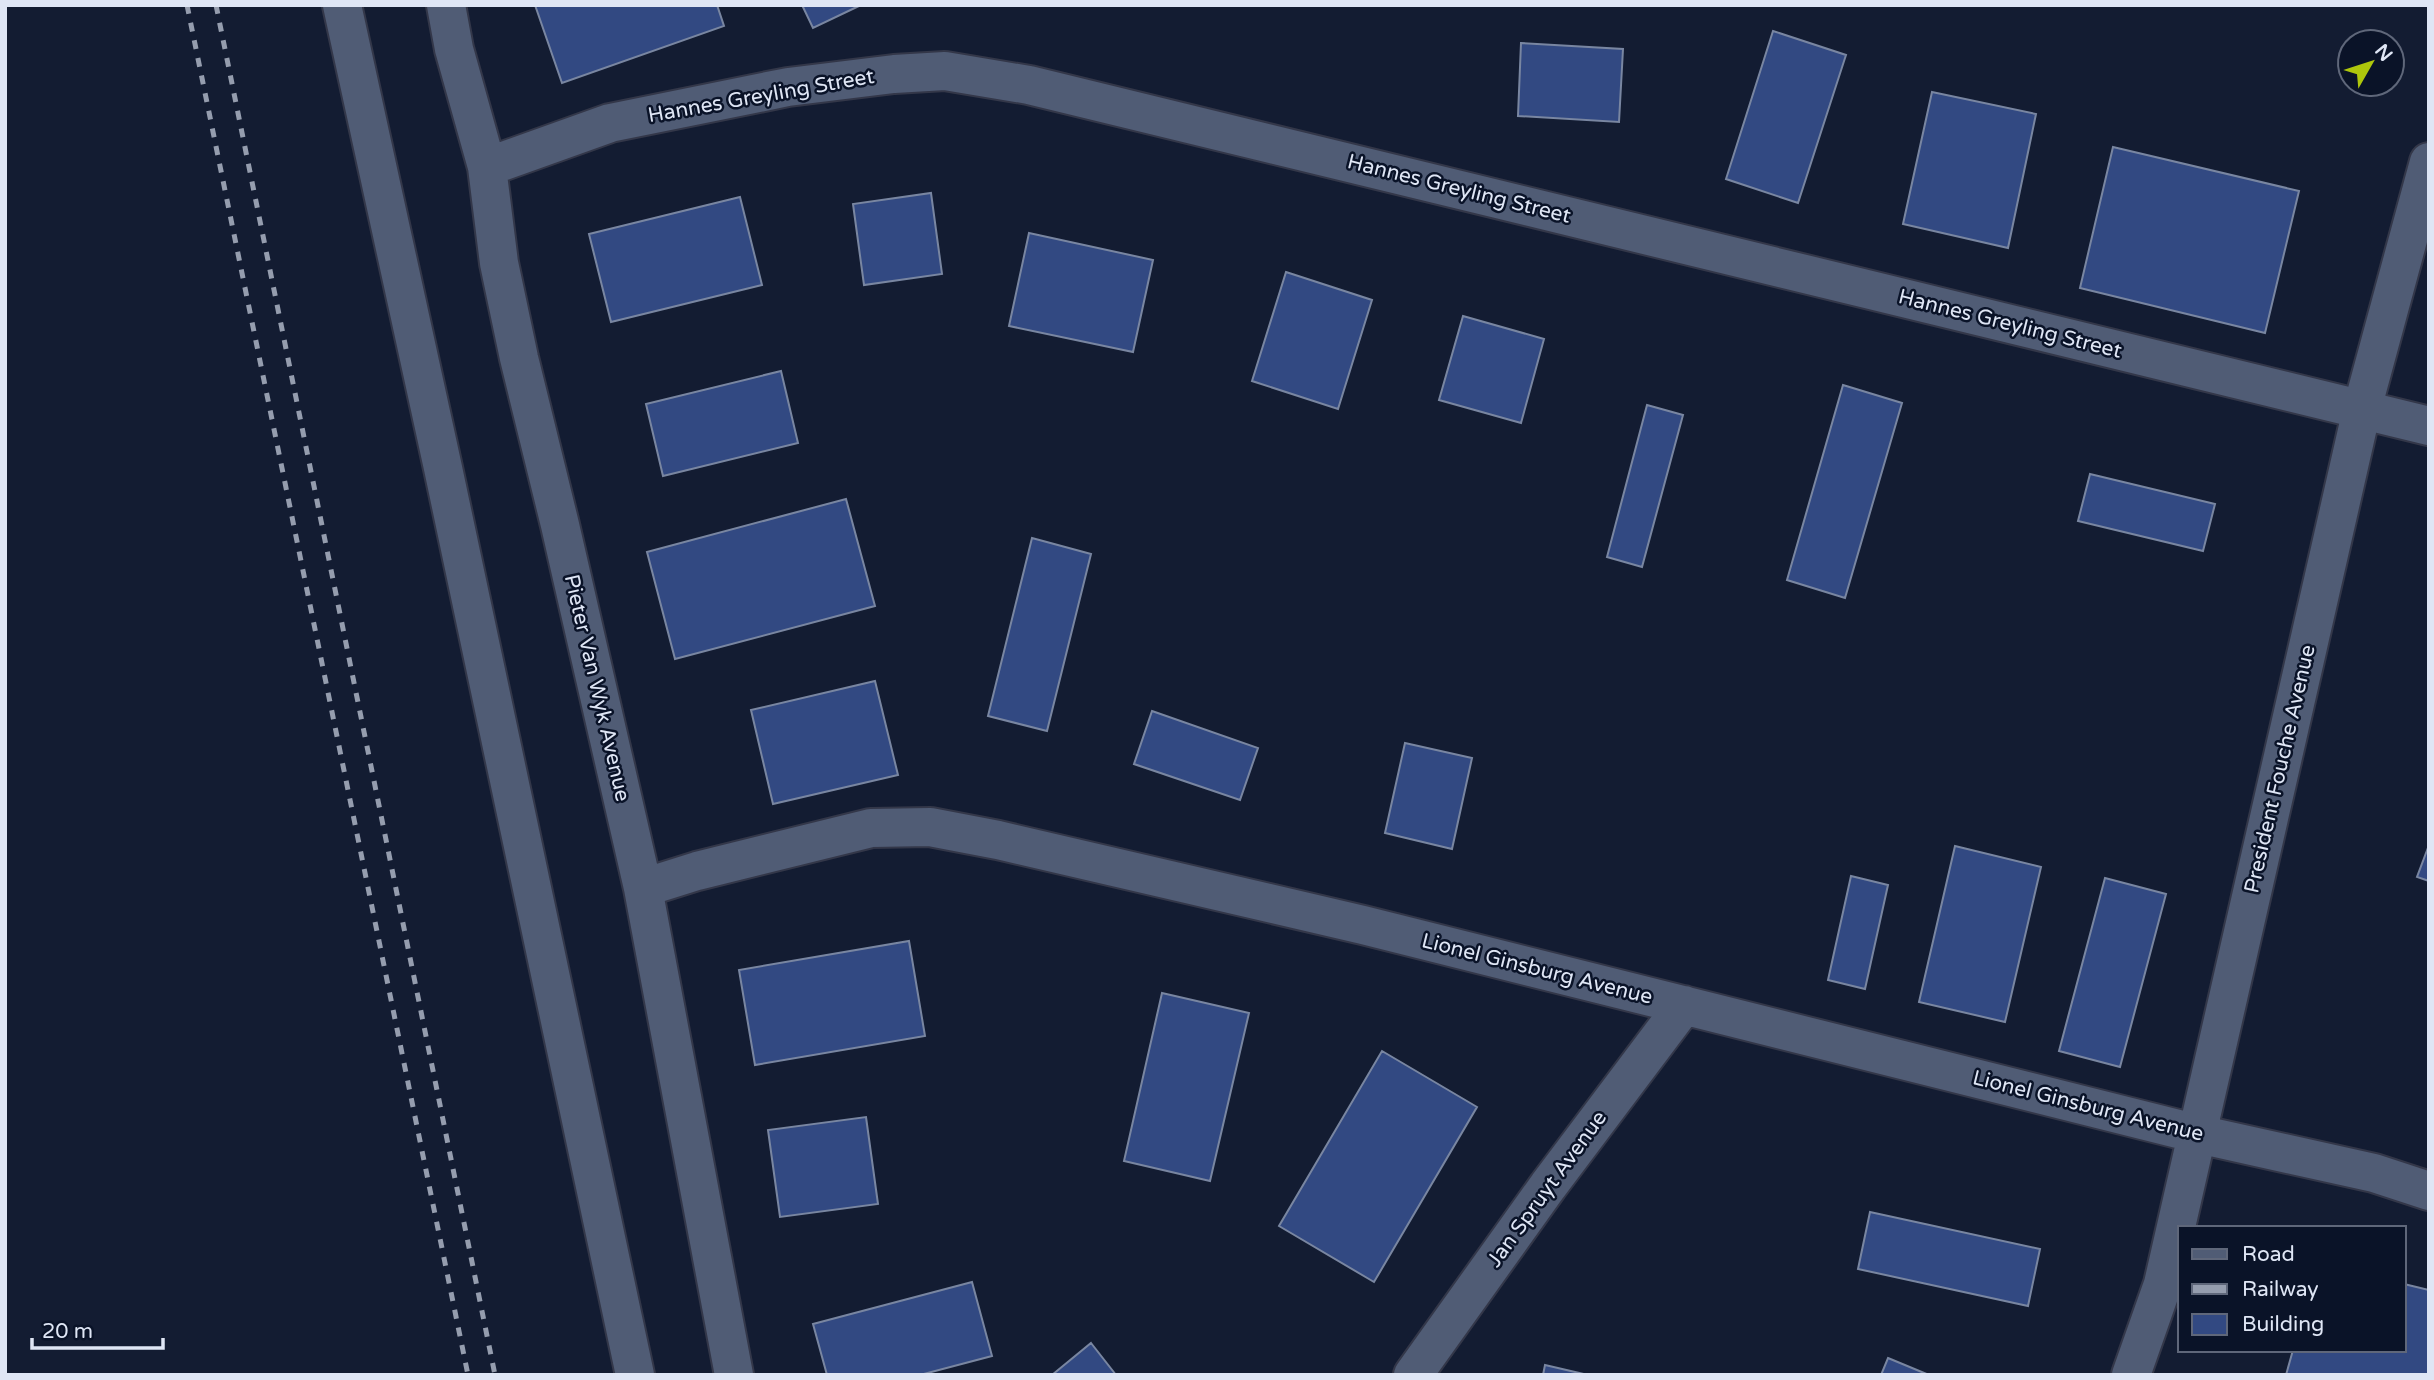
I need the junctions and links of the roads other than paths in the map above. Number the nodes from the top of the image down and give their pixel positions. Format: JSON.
{"nodes":[{"id":1,"x":342,"y":5,"type":"edge"},
{"id":2,"x":446,"y":5,"type":"edge"},
{"id":3,"x":2429,"y":162,"type":"edge"},
{"id":4,"x":487,"y":167,"type":"junction"},
{"id":5,"x":2362,"y":409,"type":"junction"},
{"id":6,"x":2429,"y":426,"type":"edge"},
{"id":7,"x":643,"y":888,"type":"junction"},
{"id":8,"x":1684,"y":1006,"type":"junction"},
{"id":9,"x":2198,"y":1134,"type":"junction"},
{"id":10,"x":2429,"y":1191,"type":"edge"},
{"id":11,"x":635,"y":1375,"type":"edge"},
{"id":12,"x":734,"y":1375,"type":"edge"},
{"id":13,"x":1413,"y":1375,"type":"edge"},
{"id":14,"x":2131,"y":1375,"type":"edge"}],
"edges":[{"from":1,"to":11,"type":"street"},
{"from":2,"to":4,"type":"street","name":"Pieter Van Wyk Avenue"},
{"from":3,"to":5,"type":"street","name":"President Fouche Avenue"},
{"from":4,"to":5,"type":"street","name":"Hannes Greyling Street"},
{"from":4,"to":7,"type":"street","name":"Pieter Van Wyk Avenue"},
{"from":5,"to":6,"type":"street","name":"Hannes Greyling Street"},
{"from":5,"to":9,"type":"street","name":"President Fouche Avenue"},
{"from":7,"to":8,"type":"street","name":"Lionel Ginsburg Avenue"},
{"from":7,"to":12,"type":"street","name":"Pieter Van Wyk Avenue"},
{"from":8,"to":9,"type":"street","name":"Lionel Ginsburg Avenue"},
{"from":8,"to":13,"type":"street","name":"Jan Spruyt Avenue"},
{"from":9,"to":10,"type":"street","name":"Lionel Ginsburg Avenue"},
{"from":9,"to":14,"type":"street","name":"President Fouche Avenue"}]}
